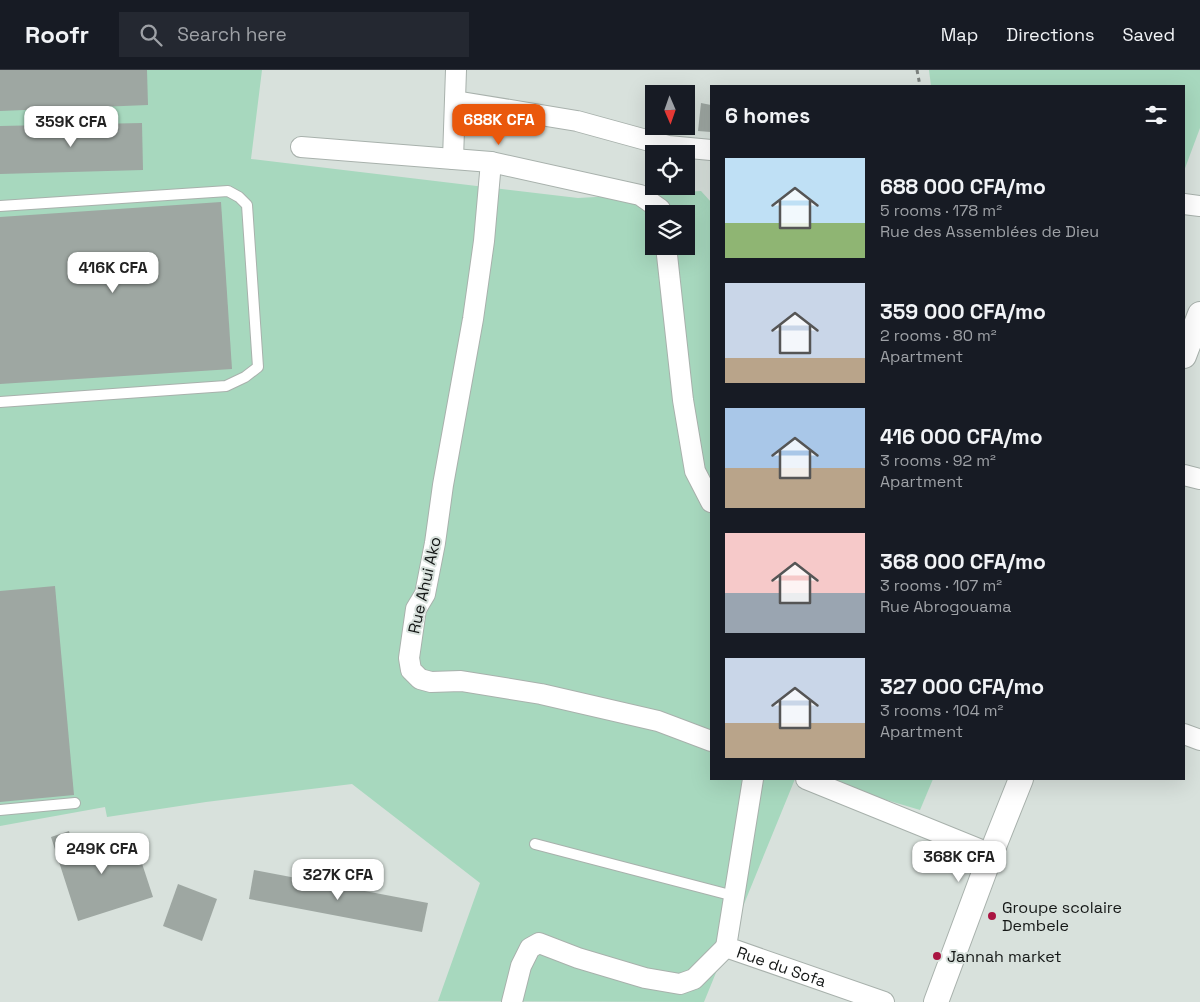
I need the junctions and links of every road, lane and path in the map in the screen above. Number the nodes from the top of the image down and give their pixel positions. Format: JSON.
{"nodes":[{"id":1,"x":456,"y":70,"type":"edge"},
{"id":2,"x":917,"y":70,"type":"edge"},
{"id":3,"x":920,"y":85,"type":"edge"},
{"id":4,"x":455,"y":101,"type":"junction"},
{"id":5,"x":301,"y":146,"type":"dead end"},
{"id":6,"x":710,"y":150,"type":"edge"},
{"id":7,"x":453,"y":159,"type":"junction"},
{"id":8,"x":491,"y":162,"type":"junction"},
{"id":9,"x":1185,"y":204,"type":"edge"},
{"id":10,"x":653,"y":205,"type":"edge"},
{"id":11,"x":0,"y":206,"type":"edge"},
{"id":12,"x":1200,"y":206,"type":"edge"},
{"id":13,"x":667,"y":255,"type":"edge"},
{"id":14,"x":1200,"y":314,"type":"edge"},
{"id":15,"x":1185,"y":353,"type":"edge"},
{"id":16,"x":0,"y":402,"type":"edge"},
{"id":17,"x":1185,"y":475,"type":"edge"},
{"id":18,"x":1200,"y":479,"type":"edge"},
{"id":19,"x":710,"y":500,"type":"edge"},
{"id":20,"x":1185,"y":734,"type":"edge"},
{"id":21,"x":1200,"y":740,"type":"edge"},
{"id":22,"x":710,"y":741,"type":"edge"},
{"id":23,"x":753,"y":780,"type":"edge"},
{"id":24,"x":810,"y":780,"type":"edge"},
{"id":25,"x":1021,"y":780,"type":"edge"},
{"id":26,"x":75,"y":802,"type":"dead end"},
{"id":27,"x":0,"y":810,"type":"edge"},
{"id":28,"x":535,"y":844,"type":"dead end"},
{"id":29,"x":991,"y":854,"type":"junction"},
{"id":30,"x":734,"y":896,"type":"junction"},
{"id":31,"x":726,"y":947,"type":"junction"},
{"id":32,"x":512,"y":1002,"type":"edge"},
{"id":33,"x":884,"y":1002,"type":"edge"},
{"id":34,"x":936,"y":1002,"type":"edge"}],
"edges":[{"from":1,"to":4,"type":"street"},
{"from":2,"to":3,"type":"path"},
{"from":4,"to":6,"type":"street"},
{"from":4,"to":7,"type":"street"},
{"from":5,"to":7,"type":"street"},
{"from":7,"to":8,"type":"street"},
{"from":8,"to":10,"type":"street"},
{"from":8,"to":22,"type":"street","name":"Rue Ahui Ako"},
{"from":9,"to":12,"type":"street"},
{"from":11,"to":16,"type":"lane"},
{"from":13,"to":19,"type":"street"},
{"from":14,"to":15,"type":"street"},
{"from":17,"to":18,"type":"street"},
{"from":20,"to":21,"type":"street"},
{"from":23,"to":30,"type":"street","name":"Rue du Sofa"},
{"from":24,"to":29,"type":"street"},
{"from":25,"to":29,"type":"street"},
{"from":26,"to":27,"type":"lane"},
{"from":28,"to":30,"type":"lane"},
{"from":29,"to":34,"type":"street"},
{"from":30,"to":31,"type":"street","name":"Rue du Sofa"},
{"from":31,"to":32,"type":"street"},
{"from":31,"to":33,"type":"street","name":"Rue du Sofa"}]}
